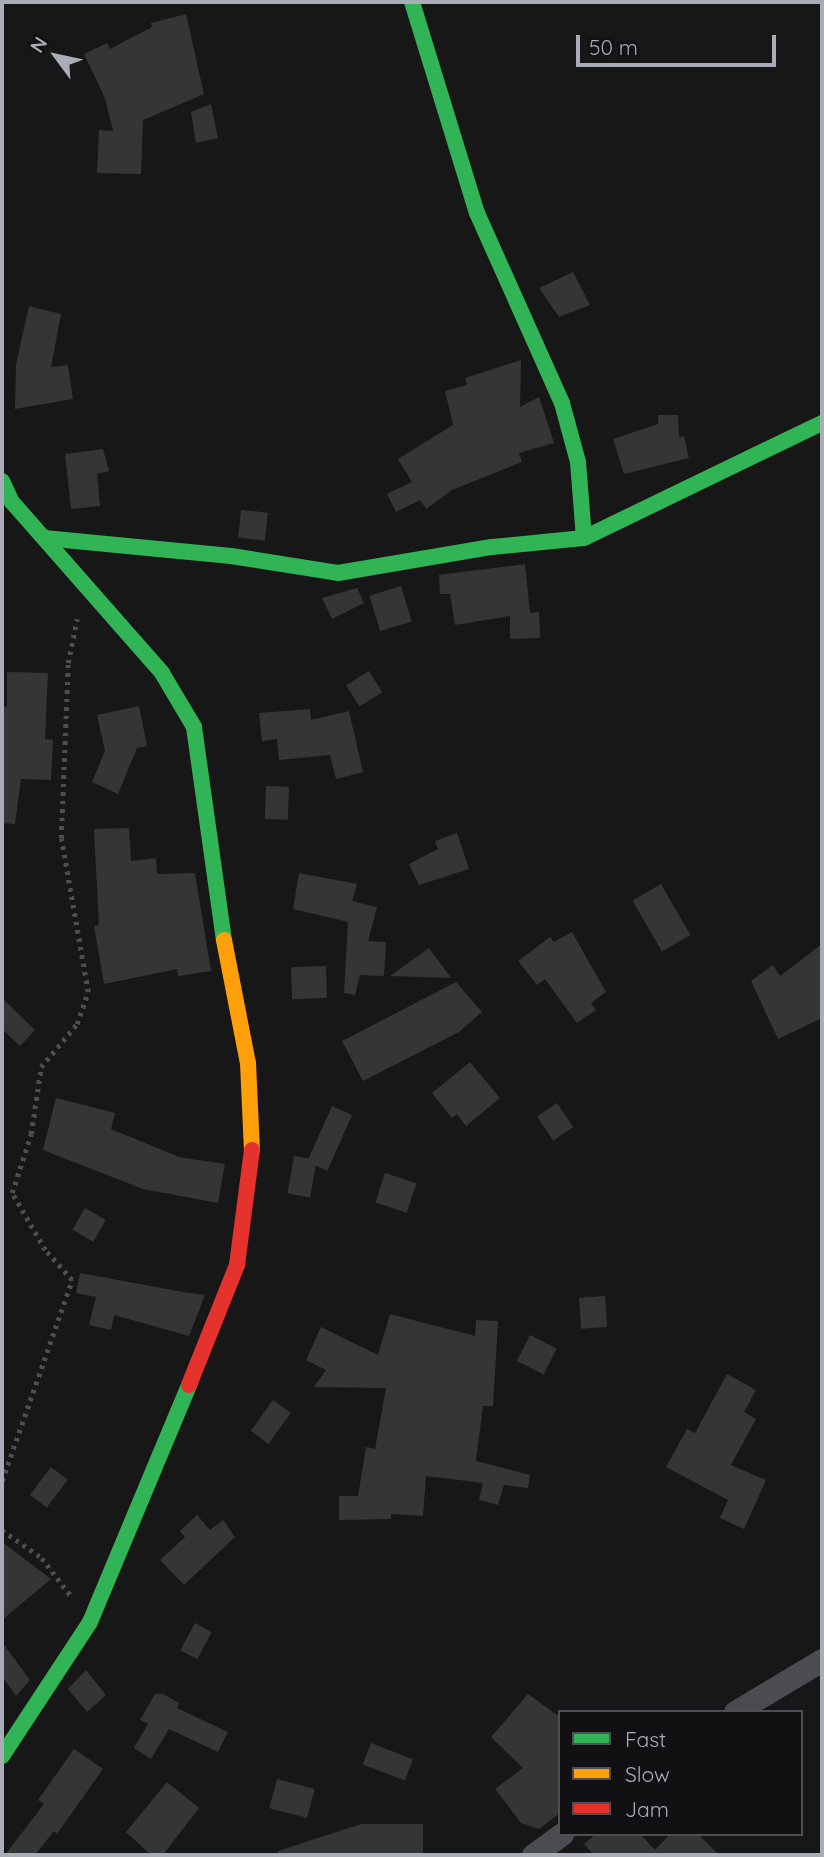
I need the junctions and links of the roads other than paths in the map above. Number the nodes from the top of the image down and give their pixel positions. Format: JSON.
{"nodes":[{"id":1,"x":412,"y":2,"type":"edge"},
{"id":2,"x":822,"y":423,"type":"edge"},
{"id":3,"x":2,"y":481,"type":"edge"},
{"id":4,"x":44,"y":538,"type":"junction"},
{"id":5,"x":584,"y":538,"type":"junction"},
{"id":6,"x":822,"y":1660,"type":"edge"},
{"id":7,"x":738,"y":1710,"type":"edge"},
{"id":8,"x":2,"y":1756,"type":"edge"},
{"id":9,"x":559,"y":1836,"type":"edge"},
{"id":10,"x":533,"y":1855,"type":"edge"}],
"edges":[{"from":1,"to":5,"type":"street"},
{"from":2,"to":5,"type":"street"},
{"from":3,"to":4,"type":"street"},
{"from":4,"to":5,"type":"street"},
{"from":4,"to":8,"type":"street"},
{"from":6,"to":7,"type":"street"},
{"from":9,"to":10,"type":"street"}]}
